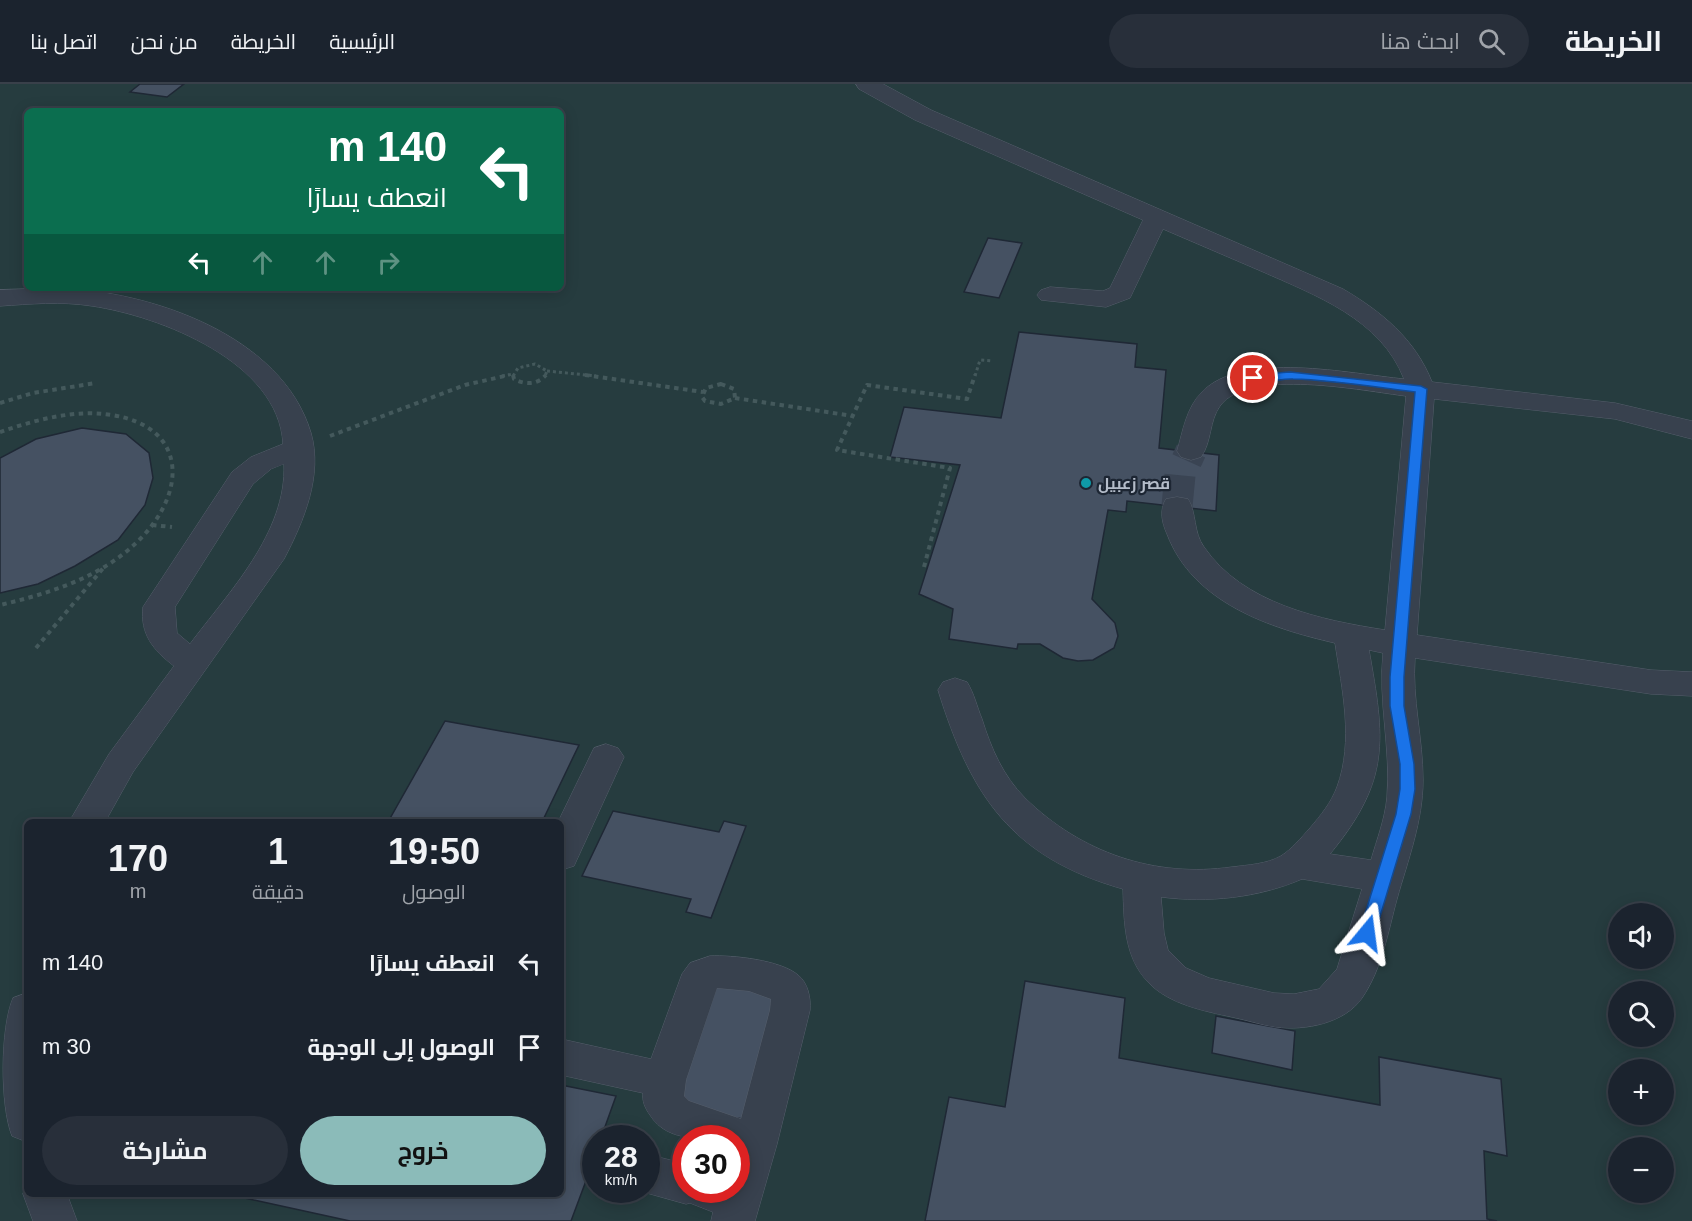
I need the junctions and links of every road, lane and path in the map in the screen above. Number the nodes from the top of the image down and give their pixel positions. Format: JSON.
{"nodes":[{"id":1,"x":867,"y":84,"type":"edge"},
{"id":2,"x":1156,"y":216,"type":"junction"},
{"id":3,"x":1050,"y":295,"type":"dead end"},
{"id":4,"x":0,"y":298,"type":"edge"},
{"id":5,"x":993,"y":361,"type":"dead end"},
{"id":6,"x":546,"y":371,"type":"junction"},
{"id":7,"x":513,"y":374,"type":"junction"},
{"id":8,"x":96,"y":383,"type":"dead end"},
{"id":9,"x":1421,"y":389,"type":"junction"},
{"id":10,"x":703,"y":392,"type":"junction"},
{"id":11,"x":735,"y":398,"type":"junction"},
{"id":12,"x":0,"y":403,"type":"edge"},
{"id":13,"x":853,"y":416,"type":"junction"},
{"id":14,"x":1692,"y":430,"type":"edge"},
{"id":15,"x":0,"y":432,"type":"edge"},
{"id":16,"x":299,"y":448,"type":"junction"},
{"id":17,"x":1191,"y":452,"type":"tunnel mouth"},
{"id":18,"x":1177,"y":507,"type":"tunnel mouth"},
{"id":19,"x":108,"y":563,"type":"junction"},
{"id":20,"x":924,"y":567,"type":"dead end"},
{"id":21,"x":0,"y":605,"type":"edge"},
{"id":22,"x":1350,"y":635,"type":"junction"},
{"id":23,"x":1400,"y":644,"type":"junction"},
{"id":24,"x":36,"y":648,"type":"dead end"},
{"id":25,"x":194,"y":663,"type":"junction"},
{"id":26,"x":1692,"y":684,"type":"edge"},
{"id":27,"x":955,"y":690,"type":"dead end"},
{"id":28,"x":606,"y":757,"type":"dead end"},
{"id":29,"x":89,"y":819,"type":"edge"},
{"id":30,"x":564,"y":849,"type":"edge"},
{"id":31,"x":1298,"y":864,"type":"junction"},
{"id":32,"x":1383,"y":877,"type":"junction"},
{"id":33,"x":1141,"y":881,"type":"junction"},
{"id":34,"x":24,"y":1050,"type":"edge"},
{"id":35,"x":564,"y":1059,"type":"edge"},
{"id":36,"x":665,"y":1080,"type":"junction"},
{"id":37,"x":24,"y":1095,"type":"edge"},
{"id":38,"x":756,"y":1144,"type":"junction"},
{"id":39,"x":750,"y":1156,"type":"edge"},
{"id":40,"x":46,"y":1197,"type":"edge"},
{"id":41,"x":55,"y":1221,"type":"edge"}],
"edges":[{"from":1,"to":2,"type":"street"},
{"from":2,"to":3,"type":"street"},
{"from":2,"to":9,"type":"street"},
{"from":4,"to":16,"type":"street"},
{"from":5,"to":13,"type":"path"},
{"from":6,"to":7,"type":"path"},
{"from":6,"to":7,"type":"path"},
{"from":6,"to":10,"type":"path"},
{"from":7,"to":16,"type":"path"},
{"from":8,"to":12,"type":"path"},
{"from":9,"to":14,"type":"street"},
{"from":9,"to":17,"type":"street"},
{"from":9,"to":23,"type":"street"},
{"from":10,"to":11,"type":"path"},
{"from":10,"to":11,"type":"path"},
{"from":11,"to":13,"type":"path"},
{"from":13,"to":20,"type":"path"},
{"from":15,"to":19,"type":"path"},
{"from":16,"to":25,"type":"street"},
{"from":16,"to":25,"type":"street"},
{"from":18,"to":22,"type":"street"},
{"from":19,"to":21,"type":"path"},
{"from":19,"to":24,"type":"path"},
{"from":22,"to":23,"type":"street"},
{"from":22,"to":31,"type":"street"},
{"from":23,"to":26,"type":"street"},
{"from":23,"to":32,"type":"street"},
{"from":25,"to":29,"type":"street"},
{"from":27,"to":33,"type":"street"},
{"from":28,"to":30,"type":"street"},
{"from":31,"to":32,"type":"street"},
{"from":31,"to":33,"type":"street"},
{"from":32,"to":33,"type":"street"},
{"from":34,"to":37,"type":"street"},
{"from":35,"to":36,"type":"street"},
{"from":36,"to":38,"type":"street"},
{"from":36,"to":38,"type":"street"},
{"from":38,"to":39,"type":"street"},
{"from":40,"to":41,"type":"street"}]}
